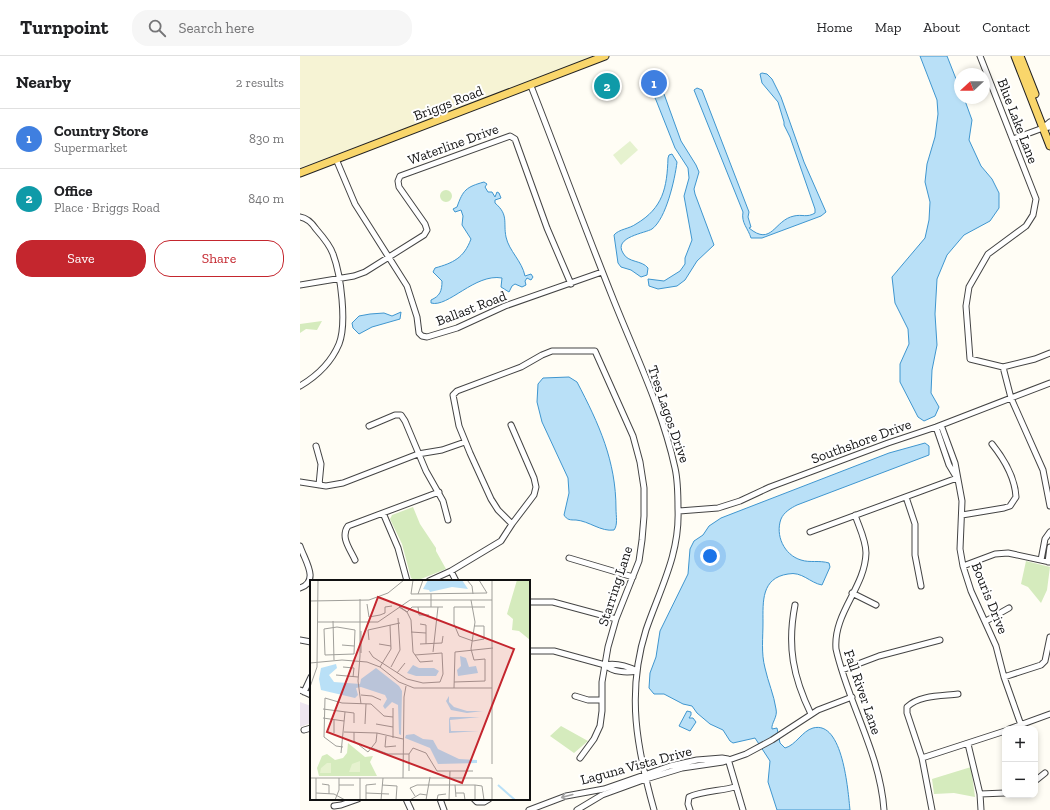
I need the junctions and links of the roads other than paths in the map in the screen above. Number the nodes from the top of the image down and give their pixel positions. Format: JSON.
{"nodes":[{"id":1,"x":605,"y":56,"type":"edge"},
{"id":2,"x":980,"y":56,"type":"edge"},
{"id":3,"x":1015,"y":56,"type":"edge"},
{"id":4,"x":1020,"y":56,"type":"edge"},
{"id":5,"x":531,"y":86,"type":"junction"},
{"id":6,"x":1048,"y":127,"type":"edge"},
{"id":7,"x":1013,"y":139,"type":"junction"},
{"id":8,"x":1050,"y":146,"type":"edge"},
{"id":9,"x":336,"y":159,"type":"junction"},
{"id":10,"x":300,"y":173,"type":"edge"},
{"id":11,"x":300,"y":217,"type":"edge"},
{"id":12,"x":390,"y":257,"type":"junction"},
{"id":13,"x":602,"y":272,"type":"junction"},
{"id":14,"x":339,"y":279,"type":"junction"},
{"id":15,"x":571,"y":284,"type":"junction"},
{"id":16,"x":300,"y":285,"type":"edge"},
{"id":17,"x":1050,"y":353,"type":"edge"},
{"id":18,"x":1002,"y":367,"type":"junction"},
{"id":19,"x":1050,"y":383,"type":"edge"},
{"id":20,"x":300,"y":386,"type":"edge"},
{"id":21,"x":1011,"y":398,"type":"junction"},
{"id":22,"x":510,"y":425,"type":"dead end"},
{"id":23,"x":369,"y":426,"type":"dead end"},
{"id":24,"x":939,"y":426,"type":"junction"},
{"id":25,"x":465,"y":442,"type":"junction"},
{"id":26,"x":992,"y":444,"type":"dead end"},
{"id":27,"x":316,"y":446,"type":"dead end"},
{"id":28,"x":418,"y":454,"type":"junction"},
{"id":29,"x":956,"y":478,"type":"junction"},
{"id":30,"x":300,"y":482,"type":"edge"},
{"id":31,"x":319,"y":485,"type":"junction"},
{"id":32,"x":439,"y":492,"type":"junction"},
{"id":33,"x":906,"y":497,"type":"junction"},
{"id":34,"x":1050,"y":506,"type":"edge"},
{"id":35,"x":678,"y":511,"type":"junction"},
{"id":36,"x":383,"y":513,"type":"junction"},
{"id":37,"x":855,"y":515,"type":"junction"},
{"id":38,"x":962,"y":515,"type":"junction"},
{"id":39,"x":448,"y":520,"type":"dead end"},
{"id":40,"x":512,"y":524,"type":"junction"},
{"id":41,"x":810,"y":532,"type":"dead end"},
{"id":42,"x":1050,"y":532,"type":"edge"},
{"id":43,"x":300,"y":546,"type":"edge"},
{"id":44,"x":1044,"y":546,"type":"junction"},
{"id":45,"x":1050,"y":547,"type":"edge"},
{"id":46,"x":569,"y":558,"type":"dead end"},
{"id":47,"x":355,"y":560,"type":"dead end"},
{"id":48,"x":1041,"y":560,"type":"junction"},
{"id":49,"x":1049,"y":562,"type":"edge"},
{"id":50,"x":963,"y":566,"type":"junction"},
{"id":51,"x":452,"y":571,"type":"junction"},
{"id":52,"x":633,"y":578,"type":"junction"},
{"id":53,"x":310,"y":580,"type":"edge"},
{"id":54,"x":408,"y":580,"type":"edge"},
{"id":55,"x":431,"y":580,"type":"edge"},
{"id":56,"x":456,"y":580,"type":"edge"},
{"id":57,"x":310,"y":582,"type":"edge"},
{"id":58,"x":921,"y":586,"type":"dead end"},
{"id":59,"x":300,"y":588,"type":"edge"},
{"id":60,"x":852,"y":593,"type":"junction"},
{"id":61,"x":530,"y":602,"type":"edge"},
{"id":62,"x":795,"y":605,"type":"dead end"},
{"id":63,"x":876,"y":605,"type":"dead end"},
{"id":64,"x":1009,"y":608,"type":"dead end"},
{"id":65,"x":616,"y":619,"type":"junction"},
{"id":66,"x":986,"y":621,"type":"junction"},
{"id":67,"x":1050,"y":637,"type":"edge"},
{"id":68,"x":300,"y":640,"type":"edge"},
{"id":69,"x":940,"y":640,"type":"dead end"},
{"id":70,"x":310,"y":642,"type":"edge"},
{"id":71,"x":530,"y":651,"type":"edge"},
{"id":72,"x":605,"y":665,"type":"junction"},
{"id":73,"x":842,"y":670,"type":"junction"},
{"id":74,"x":637,"y":671,"type":"junction"},
{"id":75,"x":1004,"y":677,"type":"junction"},
{"id":76,"x":310,"y":681,"type":"edge"},
{"id":77,"x":307,"y":692,"type":"edge"},
{"id":78,"x":958,"y":694,"type":"dead end"},
{"id":79,"x":575,"y":696,"type":"dead end"},
{"id":80,"x":852,"y":697,"type":"junction"},
{"id":81,"x":602,"y":700,"type":"junction"},
{"id":82,"x":811,"y":714,"type":"junction"},
{"id":83,"x":1050,"y":714,"type":"edge"},
{"id":84,"x":1021,"y":725,"type":"junction"},
{"id":85,"x":1018,"y":726,"type":"edge"},
{"id":86,"x":310,"y":728,"type":"edge"},
{"id":87,"x":304,"y":730,"type":"dead end"},
{"id":88,"x":1002,"y":732,"type":"edge"},
{"id":89,"x":968,"y":744,"type":"junction"},
{"id":90,"x":580,"y":758,"type":"dead end"},
{"id":91,"x":922,"y":758,"type":"junction"},
{"id":92,"x":728,"y":760,"type":"junction"},
{"id":93,"x":1045,"y":773,"type":"dead end"},
{"id":94,"x":645,"y":776,"type":"junction"},
{"id":95,"x":1038,"y":779,"type":"edge"},
{"id":96,"x":735,"y":787,"type":"junction"},
{"id":97,"x":1002,"y":793,"type":"edge"},
{"id":98,"x":980,"y":794,"type":"junction"},
{"id":99,"x":355,"y":800,"type":"edge"},
{"id":100,"x":406,"y":800,"type":"edge"},
{"id":101,"x":440,"y":800,"type":"edge"},
{"id":102,"x":476,"y":800,"type":"edge"},
{"id":103,"x":487,"y":800,"type":"edge"},
{"id":104,"x":334,"y":806,"type":"dead end"},
{"id":105,"x":411,"y":810,"type":"edge"},
{"id":106,"x":444,"y":810,"type":"edge"},
{"id":107,"x":530,"y":810,"type":"edge"},
{"id":108,"x":577,"y":810,"type":"edge"},
{"id":109,"x":654,"y":810,"type":"edge"},
{"id":110,"x":690,"y":810,"type":"edge"},
{"id":111,"x":743,"y":810,"type":"edge"},
{"id":112,"x":884,"y":810,"type":"edge"},
{"id":113,"x":932,"y":810,"type":"edge"},
{"id":114,"x":981,"y":810,"type":"edge"}],
"edges":[{"from":1,"to":5,"type":"main road","name":"Briggs Road"},
{"from":2,"to":7,"type":"street","name":"Blue Lake Lane"},
{"from":3,"to":6,"type":"main road"},
{"from":4,"to":6,"type":"main road"},
{"from":5,"to":9,"type":"main road","name":"Briggs Road"},
{"from":5,"to":13,"type":"street","name":"Tres Lagos Drive"},
{"from":6,"to":7,"type":"street"},
{"from":6,"to":8,"type":"main road"},
{"from":7,"to":18,"type":"street","name":"Blue Lake Lane"},
{"from":9,"to":10,"type":"main road","name":"Briggs Road"},
{"from":9,"to":12,"type":"street","name":"Ballast Road"},
{"from":11,"to":14,"type":"street"},
{"from":12,"to":14,"type":"street"},
{"from":12,"to":15,"type":"street","name":"Ballast Road"},
{"from":12,"to":15,"type":"street","name":"Waterline Drive"},
{"from":13,"to":15,"type":"street","name":"Ballast Road"},
{"from":13,"to":35,"type":"street","name":"Tres Lagos Drive"},
{"from":14,"to":16,"type":"street"},
{"from":14,"to":20,"type":"street"},
{"from":17,"to":18,"type":"street"},
{"from":18,"to":21,"type":"street"},
{"from":19,"to":21,"type":"street","name":"Southshore Drive"},
{"from":21,"to":24,"type":"street","name":"Southshore Drive"},
{"from":21,"to":34,"type":"street"},
{"from":22,"to":40,"type":"street"},
{"from":23,"to":28,"type":"street"},
{"from":24,"to":29,"type":"street","name":"Bouris Drive"},
{"from":24,"to":35,"type":"street","name":"Southshore Drive"},
{"from":25,"to":28,"type":"street"},
{"from":25,"to":40,"type":"street"},
{"from":25,"to":52,"type":"street","name":"Starring Lane"},
{"from":26,"to":38,"type":"street"},
{"from":27,"to":31,"type":"street"},
{"from":28,"to":31,"type":"street"},
{"from":28,"to":32,"type":"street"},
{"from":29,"to":33,"type":"street"},
{"from":29,"to":38,"type":"street","name":"Bouris Drive"},
{"from":30,"to":31,"type":"street"},
{"from":32,"to":36,"type":"street"},
{"from":32,"to":39,"type":"street"},
{"from":33,"to":37,"type":"street"},
{"from":33,"to":58,"type":"street"},
{"from":35,"to":74,"type":"street","name":"Tres Lagos Drive"},
{"from":36,"to":47,"type":"street"},
{"from":36,"to":54,"type":"street"},
{"from":37,"to":41,"type":"street"},
{"from":37,"to":60,"type":"street","name":"Fall River Lane"},
{"from":38,"to":50,"type":"street","name":"Bouris Drive"},
{"from":40,"to":51,"type":"street"},
{"from":42,"to":44,"type":"street"},
{"from":43,"to":53,"type":"street"},
{"from":44,"to":45,"type":"street"},
{"from":44,"to":48,"type":"street"},
{"from":45,"to":49,"type":"street"},
{"from":46,"to":52,"type":"street"},
{"from":48,"to":49,"type":"street"},
{"from":48,"to":50,"type":"street"},
{"from":50,"to":66,"type":"street","name":"Bouris Drive"},
{"from":51,"to":55,"type":"street"},
{"from":51,"to":56,"type":"street"},
{"from":52,"to":65,"type":"street","name":"Starring Lane"},
{"from":57,"to":59,"type":"street"},
{"from":60,"to":63,"type":"street"},
{"from":60,"to":73,"type":"street","name":"Fall River Lane"},
{"from":61,"to":65,"type":"street"},
{"from":62,"to":82,"type":"street"},
{"from":64,"to":66,"type":"street"},
{"from":65,"to":72,"type":"street","name":"Starring Lane"},
{"from":66,"to":75,"type":"street","name":"Bouris Drive"},
{"from":67,"to":75,"type":"street"},
{"from":68,"to":70,"type":"street"},
{"from":69,"to":73,"type":"street"},
{"from":71,"to":72,"type":"street"},
{"from":72,"to":74,"type":"street"},
{"from":72,"to":81,"type":"street","name":"Starring Lane"},
{"from":73,"to":80,"type":"street","name":"Fall River Lane"},
{"from":74,"to":94,"type":"street","name":"Tres Lagos Drive"},
{"from":75,"to":84,"type":"street","name":"Bouris Drive"},
{"from":76,"to":77,"type":"street"},
{"from":78,"to":91,"type":"street"},
{"from":79,"to":81,"type":"street"},
{"from":80,"to":82,"type":"street","name":"Laguna Vista Drive"},
{"from":80,"to":112,"type":"street","name":"Fall River Lane"},
{"from":81,"to":90,"type":"street","name":"Starring Lane"},
{"from":82,"to":92,"type":"street","name":"Laguna Vista Drive"},
{"from":83,"to":84,"type":"street"},
{"from":84,"to":85,"type":"street"},
{"from":86,"to":87,"type":"street"},
{"from":88,"to":89,"type":"street"},
{"from":89,"to":91,"type":"street"},
{"from":89,"to":98,"type":"street"},
{"from":91,"to":113,"type":"street"},
{"from":92,"to":94,"type":"street","name":"Laguna Vista Drive"},
{"from":92,"to":96,"type":"street"},
{"from":93,"to":95,"type":"street"},
{"from":94,"to":107,"type":"street","name":"Laguna Vista Drive","one_way":true},
{"from":94,"to":108,"type":"street","name":"Laguna Vista Drive"},
{"from":94,"to":109,"type":"street","name":"Tres Lagos Drive"},
{"from":96,"to":110,"type":"street"},
{"from":96,"to":111,"type":"street"},
{"from":97,"to":98,"type":"street"},
{"from":98,"to":114,"type":"street"},
{"from":99,"to":104,"type":"street"},
{"from":100,"to":105,"type":"street"},
{"from":101,"to":106,"type":"street"},
{"from":102,"to":103,"type":"street"}]}
